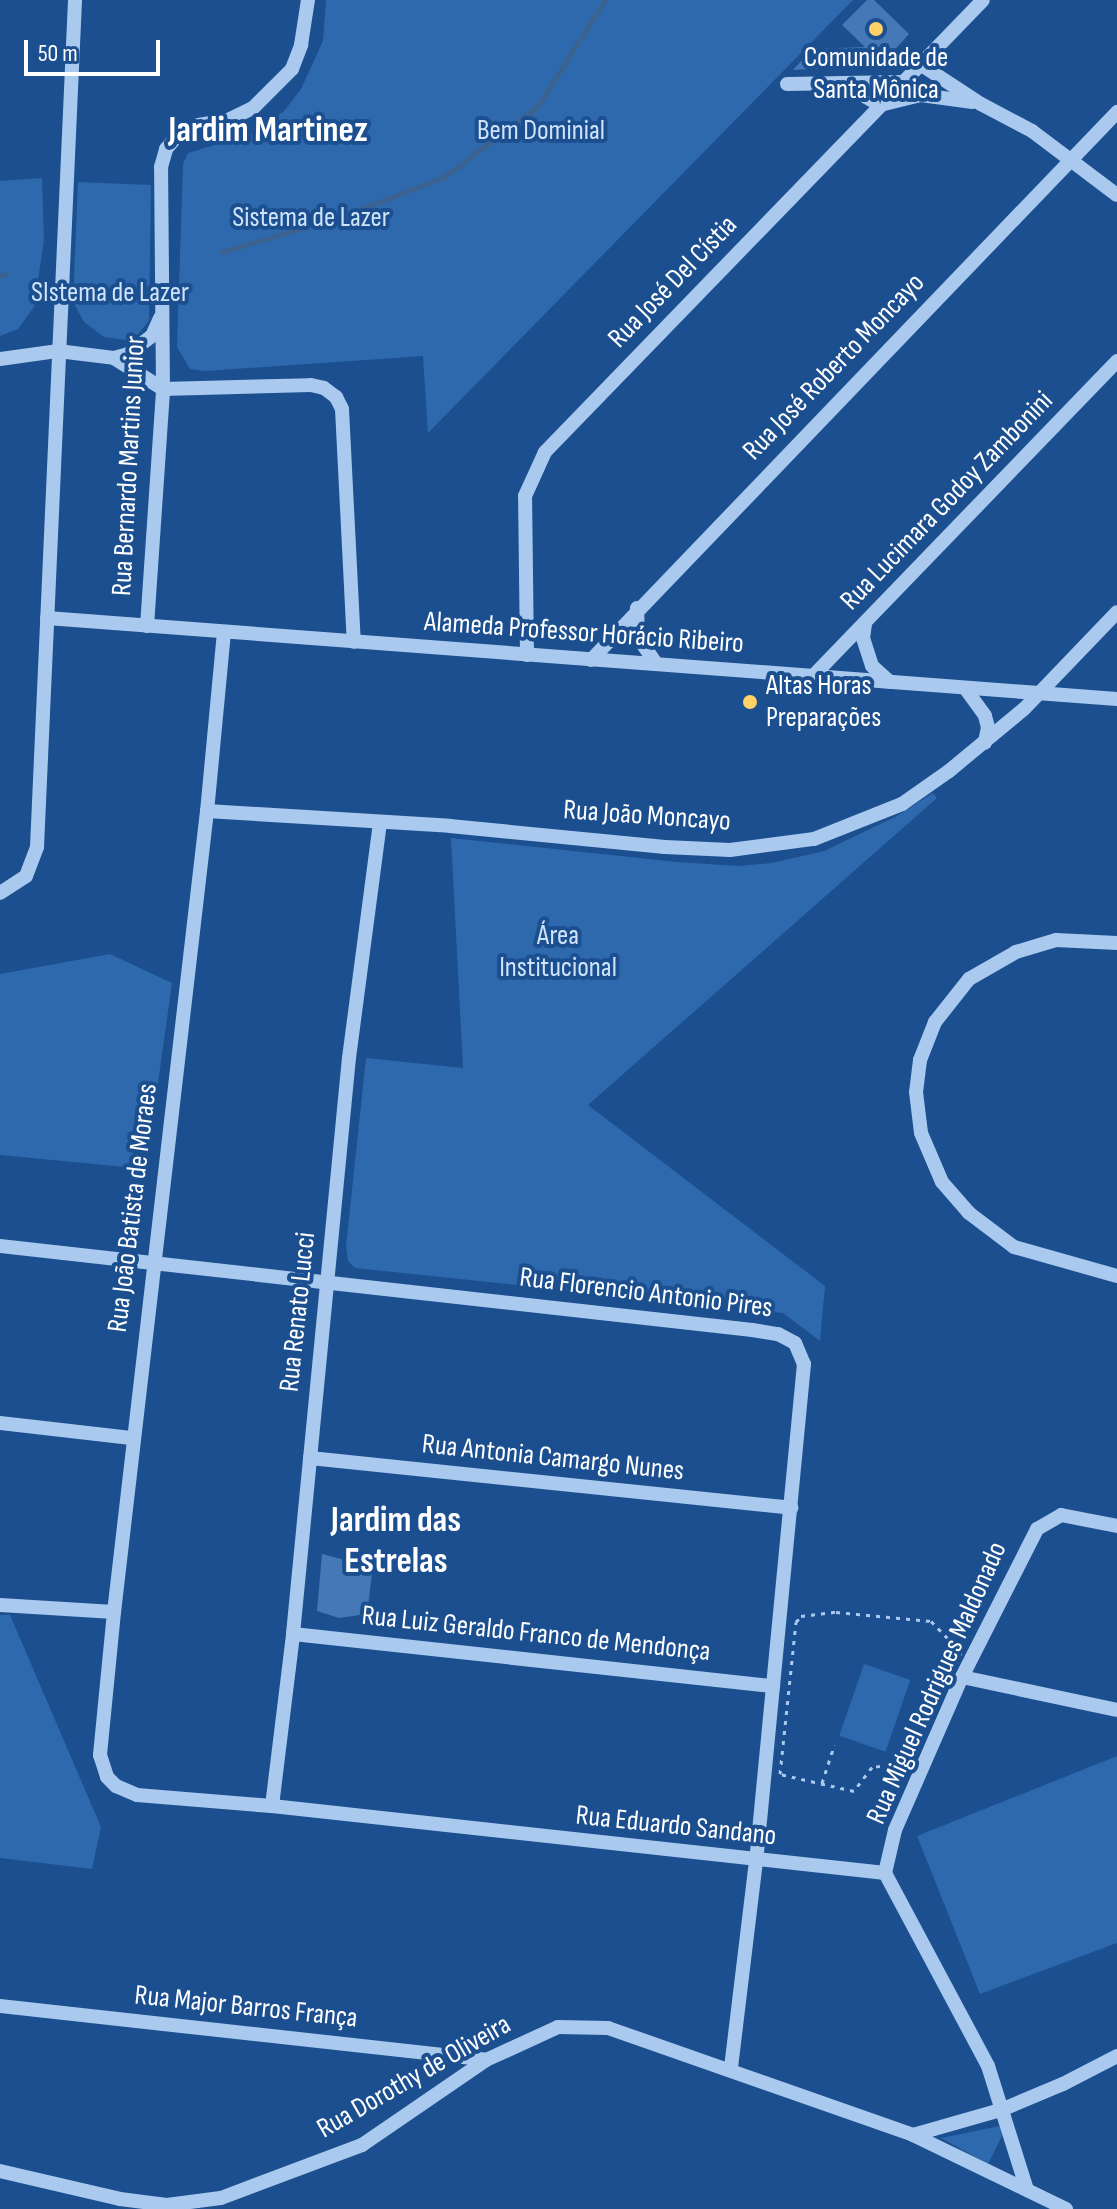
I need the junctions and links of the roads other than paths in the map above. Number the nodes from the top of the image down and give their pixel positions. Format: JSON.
{"nodes":[{"id":1,"x":75,"y":0,"type":"edge"},
{"id":2,"x":308,"y":0,"type":"edge"},
{"id":3,"x":983,"y":0,"type":"edge"},
{"id":4,"x":920,"y":64,"type":"junction"},
{"id":5,"x":902,"y":82,"type":"junction"},
{"id":6,"x":787,"y":84,"type":"dead end"},
{"id":7,"x":845,"y":85,"type":"junction"},
{"id":8,"x":981,"y":104,"type":"junction"},
{"id":9,"x":880,"y":105,"type":"junction"},
{"id":10,"x":1117,"y":112,"type":"edge"},
{"id":11,"x":859,"y":127,"type":"junction"},
{"id":12,"x":1072,"y":159,"type":"junction"},
{"id":13,"x":1117,"y":195,"type":"edge"},
{"id":14,"x":162,"y":311,"type":"junction"},
{"id":15,"x":58,"y":351,"type":"junction"},
{"id":16,"x":114,"y":358,"type":"junction"},
{"id":17,"x":0,"y":359,"type":"edge"},
{"id":18,"x":1117,"y":361,"type":"edge"},
{"id":19,"x":163,"y":389,"type":"junction"},
{"id":20,"x":637,"y":608,"type":"junction"},
{"id":21,"x":1117,"y":612,"type":"edge"},
{"id":22,"x":47,"y":618,"type":"junction"},
{"id":23,"x":865,"y":624,"type":"junction"},
{"id":24,"x":147,"y":626,"type":"junction"},
{"id":25,"x":224,"y":632,"type":"junction"},
{"id":26,"x":354,"y":642,"type":"junction"},
{"id":27,"x":527,"y":655,"type":"junction"},
{"id":28,"x":591,"y":660,"type":"junction"},
{"id":29,"x":656,"y":664,"type":"junction"},
{"id":30,"x":813,"y":676,"type":"junction"},
{"id":31,"x":891,"y":682,"type":"junction"},
{"id":32,"x":965,"y":688,"type":"junction"},
{"id":33,"x":1038,"y":693,"type":"junction"},
{"id":34,"x":1117,"y":699,"type":"edge"},
{"id":35,"x":985,"y":743,"type":"junction"},
{"id":36,"x":207,"y":811,"type":"junction"},
{"id":37,"x":380,"y":823,"type":"junction"},
{"id":38,"x":0,"y":893,"type":"edge"},
{"id":39,"x":1117,"y":943,"type":"edge"},
{"id":40,"x":0,"y":1246,"type":"edge"},
{"id":41,"x":155,"y":1261,"type":"junction"},
{"id":42,"x":1117,"y":1276,"type":"edge"},
{"id":43,"x":328,"y":1281,"type":"junction"},
{"id":44,"x":0,"y":1423,"type":"edge"},
{"id":45,"x":131,"y":1438,"type":"junction"},
{"id":46,"x":310,"y":1458,"type":"junction"},
{"id":47,"x":791,"y":1508,"type":"junction"},
{"id":48,"x":1117,"y":1526,"type":"edge"},
{"id":49,"x":0,"y":1605,"type":"edge"},
{"id":50,"x":114,"y":1612,"type":"junction"},
{"id":51,"x":293,"y":1634,"type":"junction"},
{"id":52,"x":962,"y":1677,"type":"junction"},
{"id":53,"x":773,"y":1686,"type":"junction"},
{"id":54,"x":1117,"y":1710,"type":"edge"},
{"id":55,"x":116,"y":1786,"type":"joint"},
{"id":56,"x":272,"y":1806,"type":"junction"},
{"id":57,"x":756,"y":1861,"type":"junction"},
{"id":58,"x":885,"y":1873,"type":"junction"},
{"id":59,"x":0,"y":2006,"type":"edge"},
{"id":60,"x":1117,"y":2056,"type":"edge"},
{"id":61,"x":486,"y":2060,"type":"junction"},
{"id":62,"x":731,"y":2069,"type":"junction"},
{"id":63,"x":1001,"y":2110,"type":"junction"},
{"id":64,"x":913,"y":2135,"type":"junction"},
{"id":65,"x":0,"y":2171,"type":"edge"},
{"id":66,"x":1027,"y":2190,"type":"junction"},
{"id":67,"x":1066,"y":2209,"type":"edge"}],
"edges":[{"from":1,"to":15,"type":"street"},
{"from":2,"to":14,"type":"street","name":"Rua Bernardo Martins Junior"},
{"from":3,"to":4,"type":"street","name":"Rua José Del Cístia"},
{"from":4,"to":5,"type":"street","name":"Rua José Del Cístia"},
{"from":4,"to":8,"type":"street"},
{"from":5,"to":7,"type":"street"},
{"from":5,"to":9,"type":"street","name":"Rua José Del Cístia"},
{"from":6,"to":7,"type":"street"},
{"from":7,"to":9,"type":"street"},
{"from":7,"to":11,"type":"street"},
{"from":8,"to":9,"type":"street"},
{"from":8,"to":12,"type":"street"},
{"from":9,"to":11,"type":"street","name":"Rua José Del Cístia"},
{"from":10,"to":12,"type":"street","name":"Rua José Roberto Moncayo"},
{"from":11,"to":27,"type":"street","name":"Rua José Del Cístia"},
{"from":12,"to":13,"type":"street"},
{"from":12,"to":20,"type":"street","name":"Rua José Roberto Moncayo"},
{"from":14,"to":16,"type":"street"},
{"from":14,"to":19,"type":"street","name":"Rua Bernardo Martins Junior"},
{"from":15,"to":16,"type":"street"},
{"from":15,"to":17,"type":"street"},
{"from":15,"to":22,"type":"street"},
{"from":16,"to":19,"type":"street"},
{"from":18,"to":23,"type":"street","name":"Rua Lucimara Godoy Zambonini"},
{"from":19,"to":24,"type":"street","name":"Rua Bernardo Martins Junior"},
{"from":19,"to":26,"type":"street"},
{"from":20,"to":28,"type":"street","name":"Rua José Roberto Moncayo"},
{"from":20,"to":29,"type":"street"},
{"from":21,"to":33,"type":"street","name":"Rua João Moncayo"},
{"from":22,"to":24,"type":"street","name":"Alameda Professor Horácio Ribeiro"},
{"from":22,"to":38,"type":"street"},
{"from":23,"to":30,"type":"street","name":"Rua Lucimara Godoy Zambonini"},
{"from":23,"to":31,"type":"street"},
{"from":24,"to":25,"type":"street","name":"Alameda Professor Horácio Ribeiro"},
{"from":25,"to":26,"type":"street","name":"Alameda Professor Horácio Ribeiro"},
{"from":25,"to":36,"type":"street","name":"Rua João Batista de Moraes"},
{"from":26,"to":27,"type":"street","name":"Alameda Professor Horácio Ribeiro"},
{"from":27,"to":28,"type":"street","name":"Alameda Professor Horácio Ribeiro"},
{"from":28,"to":29,"type":"street","name":"Alameda Professor Horácio Ribeiro"},
{"from":29,"to":30,"type":"street","name":"Alameda Professor Horácio Ribeiro"},
{"from":30,"to":31,"type":"street","name":"Alameda Professor Horácio Ribeiro"},
{"from":31,"to":32,"type":"street","name":"Alameda Professor Horácio Ribeiro"},
{"from":32,"to":33,"type":"street","name":"Alameda Professor Horácio Ribeiro"},
{"from":32,"to":35,"type":"street"},
{"from":33,"to":34,"type":"street","name":"Alameda Professor Horácio Ribeiro"},
{"from":33,"to":35,"type":"street","name":"Rua João Moncayo"},
{"from":35,"to":37,"type":"street","name":"Rua João Moncayo"},
{"from":36,"to":37,"type":"street","name":"Rua João Moncayo"},
{"from":36,"to":41,"type":"street","name":"Rua João Batista de Moraes"},
{"from":37,"to":43,"type":"street","name":"Rua Renato Lucci"},
{"from":39,"to":42,"type":"street"},
{"from":40,"to":41,"type":"street","name":"Rua Florencio Antonio Pires"},
{"from":41,"to":43,"type":"street","name":"Rua Florencio Antonio Pires"},
{"from":41,"to":45,"type":"street","name":"Rua João Batista de Moraes"},
{"from":43,"to":46,"type":"street","name":"Rua Renato Lucci"},
{"from":43,"to":47,"type":"street","name":"Rua Florencio Antonio Pires"},
{"from":44,"to":45,"type":"street"},
{"from":45,"to":50,"type":"street","name":"Rua João Batista de Moraes"},
{"from":46,"to":47,"type":"street","name":"Rua Antonia Camargo Nunes"},
{"from":46,"to":51,"type":"street","name":"Rua Renato Lucci"},
{"from":47,"to":53,"type":"street","name":"Rua Florencio Antonio Pires"},
{"from":48,"to":52,"type":"street","name":"Rua Miguel Rodrigues Maldonado"},
{"from":49,"to":50,"type":"street"},
{"from":50,"to":55,"type":"street","name":"Rua João Batista de Moraes"},
{"from":51,"to":53,"type":"street","name":"Rua Luiz Geraldo Franco de Mendonça"},
{"from":51,"to":56,"type":"street","name":"Rua Renato Lucci"},
{"from":52,"to":54,"type":"street"},
{"from":52,"to":58,"type":"street","name":"Rua Miguel Rodrigues Maldonado"},
{"from":53,"to":57,"type":"street","name":"Rua Florencio Antonio Pires"},
{"from":55,"to":56,"type":"street","name":"Rua Eduardo Sandano"},
{"from":56,"to":57,"type":"street","name":"Rua Eduardo Sandano"},
{"from":57,"to":58,"type":"street","name":"Rua Eduardo Sandano"},
{"from":57,"to":62,"type":"street","name":"Rua Florencio Antonio Pires"},
{"from":58,"to":63,"type":"street"},
{"from":59,"to":61,"type":"street","name":"Rua Major Barros França"},
{"from":60,"to":63,"type":"street"},
{"from":61,"to":62,"type":"street","name":"Rua Dorothy de Oliveira"},
{"from":61,"to":65,"type":"street","name":"Rua Dorothy de Oliveira"},
{"from":62,"to":64,"type":"street","name":"Rua Dorothy de Oliveira"},
{"from":63,"to":64,"type":"street"},
{"from":63,"to":66,"type":"street"},
{"from":64,"to":66,"type":"street","name":"Rua Dorothy de Oliveira"},
{"from":66,"to":67,"type":"street","name":"Rua Dorothy de Oliveira"}]}
